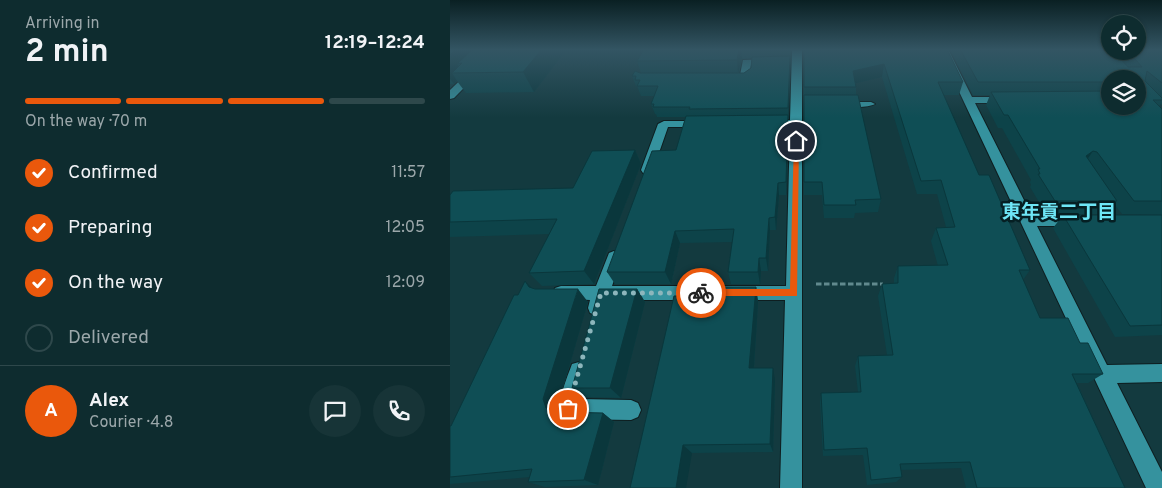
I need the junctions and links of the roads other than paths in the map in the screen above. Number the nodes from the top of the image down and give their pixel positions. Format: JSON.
{"nodes":[{"id":1,"x":475,"y":72,"type":"edge"},
{"id":2,"x":745,"y":72,"type":"edge"},
{"id":3,"x":794,"y":72,"type":"edge"},
{"id":4,"x":954,"y":72,"type":"edge"},
{"id":5,"x":717,"y":78,"type":"edge"},
{"id":6,"x":450,"y":96,"type":"edge"},
{"id":7,"x":967,"y":100,"type":"junction"},
{"id":8,"x":1015,"y":100,"type":"edge"},
{"id":9,"x":834,"y":104,"type":"edge"},
{"id":10,"x":871,"y":104,"type":"dead end"},
{"id":11,"x":758,"y":123,"type":"edge"},
{"id":12,"x":796,"y":123,"type":"junction"},
{"id":13,"x":711,"y":124,"type":"edge"},
{"id":14,"x":643,"y":182,"type":"edge"},
{"id":15,"x":1026,"y":221,"type":"junction"},
{"id":16,"x":1090,"y":221,"type":"edge"},
{"id":17,"x":618,"y":246,"type":"edge"},
{"id":18,"x":794,"y":289,"type":"junction"},
{"id":19,"x":548,"y":292,"type":"edge"},
{"id":20,"x":601,"y":293,"type":"junction"},
{"id":21,"x":591,"y":328,"type":"edge"},
{"id":22,"x":583,"y":355,"type":"edge"},
{"id":23,"x":1162,"y":373,"type":"edge"},
{"id":24,"x":1102,"y":374,"type":"junction"},
{"id":25,"x":631,"y":410,"type":"dead end"},
{"id":26,"x":791,"y":488,"type":"edge"},
{"id":27,"x":1158,"y":488,"type":"edge"}],
"edges":[{"from":1,"to":6,"type":"street"},
{"from":2,"to":5,"type":"street"},
{"from":3,"to":12,"type":"street"},
{"from":4,"to":7,"type":"street"},
{"from":7,"to":8,"type":"street"},
{"from":7,"to":15,"type":"street"},
{"from":9,"to":10,"type":"lane"},
{"from":11,"to":12,"type":"street"},
{"from":12,"to":18,"type":"street"},
{"from":13,"to":14,"type":"street"},
{"from":15,"to":16,"type":"street"},
{"from":15,"to":24,"type":"street"},
{"from":17,"to":20,"type":"street"},
{"from":18,"to":20,"type":"street"},
{"from":18,"to":26,"type":"street"},
{"from":19,"to":20,"type":"street"},
{"from":20,"to":21,"type":"street"},
{"from":22,"to":25,"type":"street"},
{"from":23,"to":24,"type":"street"},
{"from":24,"to":27,"type":"street"}]}
